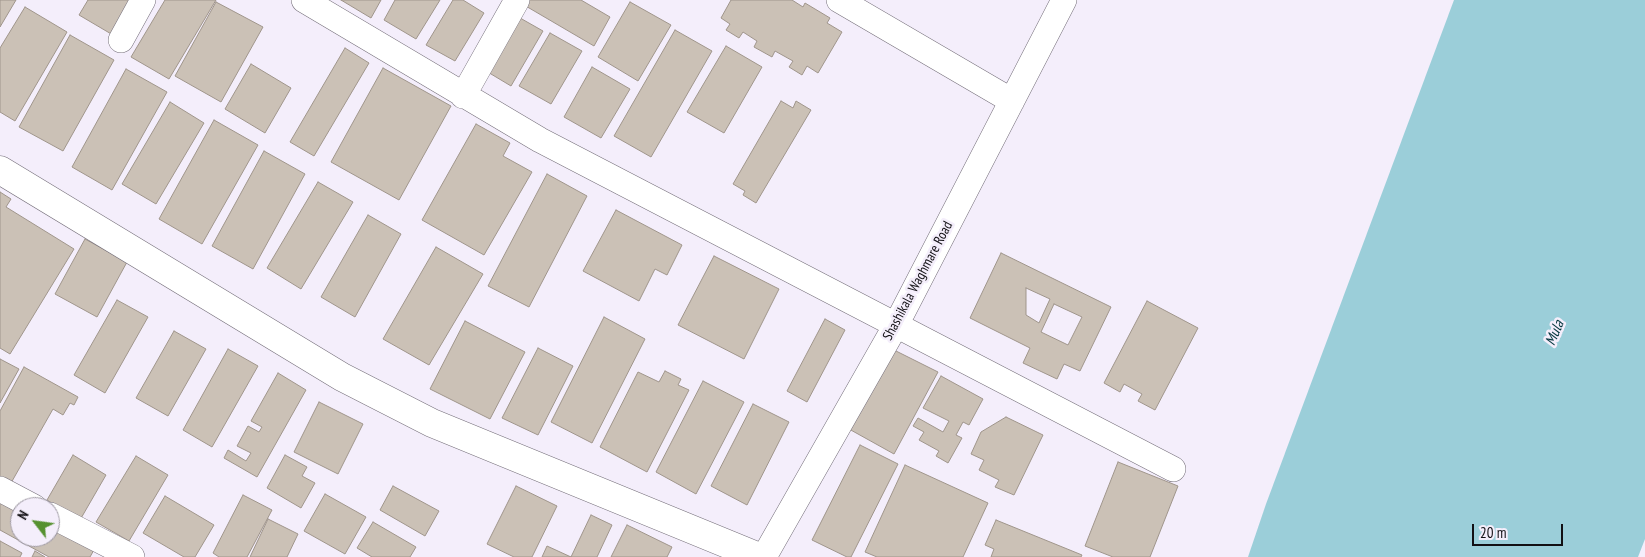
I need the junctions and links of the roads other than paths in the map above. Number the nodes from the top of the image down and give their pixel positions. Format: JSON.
{"nodes":[{"id":1,"x":143,"y":0,"type":"edge"},
{"id":2,"x":304,"y":0,"type":"edge"},
{"id":3,"x":517,"y":0,"type":"edge"},
{"id":4,"x":839,"y":0,"type":"edge"},
{"id":5,"x":1064,"y":0,"type":"edge"},
{"id":6,"x":121,"y":40,"type":"dead end"},
{"id":7,"x":463,"y":96,"type":"junction"},
{"id":8,"x":1012,"y":101,"type":"junction"},
{"id":9,"x":0,"y":170,"type":"edge"},
{"id":10,"x":896,"y":325,"type":"junction"},
{"id":11,"x":1173,"y":469,"type":"dead end"},
{"id":12,"x":0,"y":489,"type":"edge"},
{"id":13,"x":15,"y":497,"type":"edge"},
{"id":14,"x":60,"y":520,"type":"edge"},
{"id":15,"x":132,"y":557,"type":"edge"},
{"id":16,"x":759,"y":557,"type":"edge"},
{"id":17,"x":764,"y":557,"type":"edge"}],
"edges":[{"from":1,"to":6,"type":"street"},
{"from":2,"to":7,"type":"street"},
{"from":3,"to":7,"type":"street"},
{"from":4,"to":8,"type":"street"},
{"from":5,"to":8,"type":"street","name":"Shashikala Waghmare Road"},
{"from":7,"to":10,"type":"street"},
{"from":8,"to":10,"type":"street","name":"Shashikala Waghmare Road"},
{"from":9,"to":16,"type":"street"},
{"from":10,"to":11,"type":"street"},
{"from":10,"to":17,"type":"street","name":"Shashikala Waghmare Road"},
{"from":12,"to":13,"type":"street"},
{"from":14,"to":15,"type":"street"}]}
